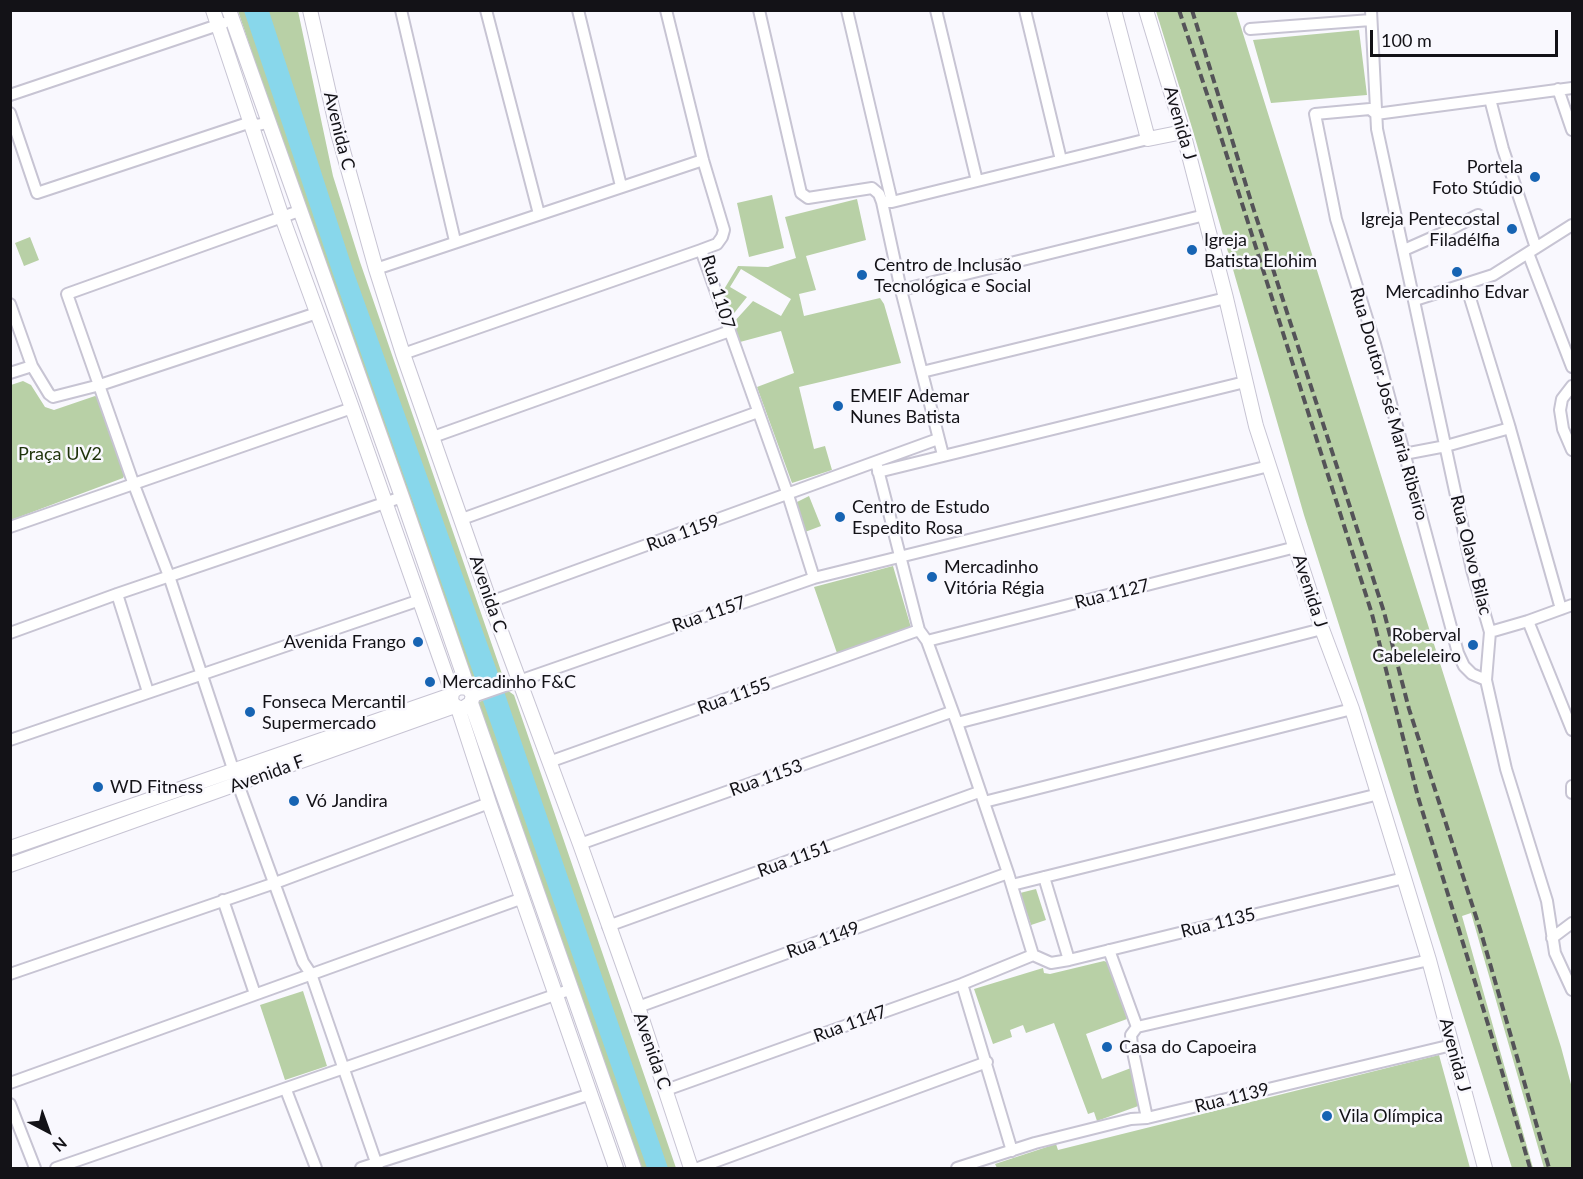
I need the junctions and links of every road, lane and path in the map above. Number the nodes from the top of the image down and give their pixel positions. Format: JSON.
{"nodes":[{"id":1,"x":213,"y":10,"type":"edge"},
{"id":2,"x":310,"y":10,"type":"edge"},
{"id":3,"x":401,"y":10,"type":"edge"},
{"id":4,"x":486,"y":10,"type":"edge"},
{"id":5,"x":578,"y":10,"type":"edge"},
{"id":6,"x":666,"y":10,"type":"edge"},
{"id":7,"x":759,"y":10,"type":"edge"},
{"id":8,"x":847,"y":10,"type":"edge"},
{"id":9,"x":936,"y":10,"type":"edge"},
{"id":10,"x":1025,"y":10,"type":"edge"},
{"id":11,"x":1114,"y":10,"type":"edge"},
{"id":12,"x":1146,"y":10,"type":"edge"},
{"id":13,"x":1371,"y":15,"type":"edge"},
{"id":14,"x":230,"y":16,"type":"edge"},
{"id":15,"x":218,"y":25,"type":"junction"},
{"id":16,"x":1250,"y":29,"type":"dead end"},
{"id":17,"x":1572,"y":87,"type":"edge"},
{"id":18,"x":1558,"y":89,"type":"junction"},
{"id":19,"x":10,"y":95,"type":"edge"},
{"id":20,"x":1490,"y":99,"type":"junction"},
{"id":21,"x":10,"y":113,"type":"edge"},
{"id":22,"x":1376,"y":114,"type":"junction"},
{"id":23,"x":267,"y":120,"type":"junction"},
{"id":24,"x":251,"y":122,"type":"junction"},
{"id":25,"x":1572,"y":130,"type":"edge"},
{"id":26,"x":1183,"y":132,"type":"junction"},
{"id":27,"x":1148,"y":139,"type":"junction"},
{"id":28,"x":702,"y":160,"type":"junction"},
{"id":29,"x":1061,"y":160,"type":"junction"},
{"id":30,"x":977,"y":181,"type":"junction"},
{"id":31,"x":621,"y":186,"type":"junction"},
{"id":32,"x":887,"y":202,"type":"junction"},
{"id":33,"x":299,"y":212,"type":"junction"},
{"id":34,"x":539,"y":214,"type":"junction"},
{"id":35,"x":1478,"y":214,"type":"dead end"},
{"id":36,"x":1205,"y":215,"type":"junction"},
{"id":37,"x":282,"y":217,"type":"junction"},
{"id":38,"x":1572,"y":225,"type":"edge"},
{"id":39,"x":455,"y":242,"type":"junction"},
{"id":40,"x":701,"y":250,"type":"junction"},
{"id":41,"x":1404,"y":250,"type":"junction"},
{"id":42,"x":1532,"y":251,"type":"junction"},
{"id":43,"x":376,"y":269,"type":"junction"},
{"id":44,"x":1466,"y":285,"type":"junction"},
{"id":45,"x":901,"y":290,"type":"junction"},
{"id":46,"x":1226,"y":298,"type":"junction"},
{"id":47,"x":1415,"y":300,"type":"junction"},
{"id":48,"x":10,"y":304,"type":"edge"},
{"id":49,"x":317,"y":313,"type":"junction"},
{"id":50,"x":730,"y":331,"type":"junction"},
{"id":51,"x":403,"y":354,"type":"junction"},
{"id":52,"x":32,"y":366,"type":"junction"},
{"id":53,"x":1572,"y":367,"type":"edge"},
{"id":54,"x":922,"y":372,"type":"junction"},
{"id":55,"x":10,"y":373,"type":"edge"},
{"id":56,"x":1245,"y":382,"type":"junction"},
{"id":57,"x":100,"y":384,"type":"junction"},
{"id":58,"x":1572,"y":386,"type":"edge"},
{"id":59,"x":352,"y":408,"type":"junction"},
{"id":60,"x":758,"y":412,"type":"junction"},
{"id":61,"x":1510,"y":428,"type":"junction"},
{"id":62,"x":433,"y":437,"type":"junction"},
{"id":63,"x":938,"y":439,"type":"junction"},
{"id":64,"x":1446,"y":446,"type":"junction"},
{"id":65,"x":1572,"y":450,"type":"edge"},
{"id":66,"x":1404,"y":454,"type":"junction"},
{"id":67,"x":943,"y":455,"type":"junction"},
{"id":68,"x":1269,"y":466,"type":"junction"},
{"id":69,"x":877,"y":467,"type":"junction"},
{"id":70,"x":134,"y":485,"type":"junction"},
{"id":71,"x":788,"y":495,"type":"junction"},
{"id":72,"x":402,"y":497,"type":"junction"},
{"id":73,"x":385,"y":503,"type":"junction"},
{"id":74,"x":462,"y":519,"type":"junction"},
{"id":75,"x":10,"y":527,"type":"edge"},
{"id":76,"x":1296,"y":547,"type":"junction"},
{"id":77,"x":901,"y":555,"type":"junction"},
{"id":78,"x":170,"y":576,"type":"junction"},
{"id":79,"x":814,"y":578,"type":"junction"},
{"id":80,"x":117,"y":594,"type":"junction"},
{"id":81,"x":420,"y":600,"type":"junction"},
{"id":82,"x":490,"y":602,"type":"junction"},
{"id":83,"x":1569,"y":608,"type":"edge"},
{"id":84,"x":1528,"y":621,"type":"junction"},
{"id":85,"x":1322,"y":629,"type":"junction"},
{"id":86,"x":919,"y":630,"type":"junction"},
{"id":87,"x":1490,"y":632,"type":"junction"},
{"id":88,"x":10,"y":633,"type":"edge"},
{"id":89,"x":927,"y":641,"type":"junction"},
{"id":90,"x":201,"y":674,"type":"junction"},
{"id":91,"x":1486,"y":680,"type":"junction"},
{"id":92,"x":513,"y":683,"type":"junction"},
{"id":93,"x":148,"y":692,"type":"junction"},
{"id":94,"x":474,"y":696,"type":"junction"},
{"id":95,"x":454,"y":700,"type":"junction"},
{"id":96,"x":1352,"y":709,"type":"junction"},
{"id":97,"x":951,"y":712,"type":"junction"},
{"id":98,"x":957,"y":723,"type":"junction"},
{"id":99,"x":1572,"y":730,"type":"edge"},
{"id":100,"x":10,"y":740,"type":"edge"},
{"id":101,"x":549,"y":762,"type":"junction"},
{"id":102,"x":233,"y":770,"type":"junction"},
{"id":103,"x":237,"y":784,"type":"junction"},
{"id":104,"x":1572,"y":786,"type":"edge"},
{"id":105,"x":1572,"y":793,"type":"edge"},
{"id":106,"x":1379,"y":794,"type":"junction"},
{"id":107,"x":982,"y":797,"type":"junction"},
{"id":108,"x":489,"y":803,"type":"junction"},
{"id":109,"x":580,"y":844,"type":"junction"},
{"id":110,"x":10,"y":848,"type":"edge"},
{"id":111,"x":10,"y":865,"type":"edge"},
{"id":112,"x":1008,"y":873,"type":"junction"},
{"id":113,"x":1044,"y":878,"type":"junction"},
{"id":114,"x":1404,"y":878,"type":"junction"},
{"id":115,"x":275,"y":883,"type":"junction"},
{"id":116,"x":1012,"y":885,"type":"junction"},
{"id":117,"x":523,"y":898,"type":"junction"},
{"id":118,"x":223,"y":900,"type":"junction"},
{"id":119,"x":1572,"y":923,"type":"edge"},
{"id":120,"x":608,"y":926,"type":"junction"},
{"id":121,"x":1552,"y":938,"type":"junction"},
{"id":122,"x":1109,"y":950,"type":"junction"},
{"id":123,"x":1033,"y":955,"type":"junction"},
{"id":124,"x":1069,"y":960,"type":"junction"},
{"id":125,"x":1429,"y":960,"type":"junction"},
{"id":126,"x":10,"y":974,"type":"edge"},
{"id":127,"x":310,"y":974,"type":"junction"},
{"id":128,"x":962,"y":984,"type":"junction"},
{"id":129,"x":572,"y":989,"type":"junction"},
{"id":130,"x":1572,"y":990,"type":"edge"},
{"id":131,"x":255,"y":994,"type":"junction"},
{"id":132,"x":555,"y":995,"type":"junction"},
{"id":133,"x":638,"y":1007,"type":"junction"},
{"id":134,"x":1137,"y":1027,"type":"junction"},
{"id":135,"x":1452,"y":1045,"type":"junction"},
{"id":136,"x":987,"y":1062,"type":"junction"},
{"id":137,"x":344,"y":1068,"type":"junction"},
{"id":138,"x":10,"y":1083,"type":"edge"},
{"id":139,"x":286,"y":1090,"type":"junction"},
{"id":140,"x":666,"y":1090,"type":"junction"},
{"id":141,"x":591,"y":1094,"type":"junction"},
{"id":142,"x":10,"y":1104,"type":"edge"},
{"id":143,"x":1147,"y":1118,"type":"junction"},
{"id":144,"x":1012,"y":1151,"type":"junction"},
{"id":145,"x":992,"y":1163,"type":"edge"},
{"id":146,"x":377,"y":1166,"type":"edge"},
{"id":147,"x":35,"y":1168,"type":"edge"},
{"id":148,"x":56,"y":1168,"type":"edge"},
{"id":149,"x":316,"y":1168,"type":"edge"},
{"id":150,"x":361,"y":1168,"type":"edge"},
{"id":151,"x":616,"y":1168,"type":"edge"},
{"id":152,"x":634,"y":1168,"type":"edge"},
{"id":153,"x":691,"y":1168,"type":"edge"},
{"id":154,"x":698,"y":1168,"type":"edge"},
{"id":155,"x":957,"y":1168,"type":"edge"},
{"id":156,"x":1485,"y":1168,"type":"edge"}],
"edges":[{"from":1,"to":15,"type":"street"},
{"from":2,"to":43,"type":"street","name":"Avenida C"},
{"from":3,"to":39,"type":"street"},
{"from":4,"to":34,"type":"street"},
{"from":5,"to":31,"type":"street"},
{"from":6,"to":28,"type":"street","name":"Rua 1107"},
{"from":7,"to":32,"type":"street"},
{"from":8,"to":32,"type":"street"},
{"from":9,"to":30,"type":"street"},
{"from":10,"to":29,"type":"street"},
{"from":11,"to":27,"type":"street"},
{"from":12,"to":26,"type":"street","name":"Avenida J"},
{"from":13,"to":16,"type":"street"},
{"from":13,"to":22,"type":"street","name":"Rua Olavo Bilac"},
{"from":14,"to":15,"type":"street"},
{"from":14,"to":23,"type":"street"},
{"from":15,"to":19,"type":"street"},
{"from":15,"to":24,"type":"street"},
{"from":17,"to":18,"type":"street"},
{"from":18,"to":20,"type":"street"},
{"from":18,"to":25,"type":"street"},
{"from":20,"to":22,"type":"street"},
{"from":20,"to":42,"type":"street"},
{"from":21,"to":24,"type":"street"},
{"from":22,"to":41,"type":"street","name":"Rua Olavo Bilac"},
{"from":22,"to":66,"type":"street","name":"Rua Doutor José Maria Ribeiro"},
{"from":23,"to":24,"type":"street"},
{"from":23,"to":33,"type":"street"},
{"from":24,"to":37,"type":"street"},
{"from":26,"to":27,"type":"street"},
{"from":26,"to":36,"type":"street","name":"Avenida J"},
{"from":27,"to":29,"type":"street"},
{"from":28,"to":31,"type":"street"},
{"from":28,"to":40,"type":"street","name":"Rua 1107"},
{"from":29,"to":30,"type":"street"},
{"from":30,"to":32,"type":"street"},
{"from":31,"to":34,"type":"street"},
{"from":32,"to":45,"type":"street"},
{"from":33,"to":37,"type":"street"},
{"from":33,"to":72,"type":"street"},
{"from":34,"to":39,"type":"street"},
{"from":35,"to":41,"type":"street"},
{"from":36,"to":45,"type":"street"},
{"from":36,"to":46,"type":"street","name":"Avenida J"},
{"from":37,"to":49,"type":"street"},
{"from":37,"to":57,"type":"street"},
{"from":38,"to":42,"type":"street"},
{"from":39,"to":43,"type":"street"},
{"from":40,"to":50,"type":"street","name":"Rua 1107"},
{"from":40,"to":51,"type":"street"},
{"from":41,"to":47,"type":"street","name":"Rua Olavo Bilac"},
{"from":42,"to":44,"type":"street"},
{"from":42,"to":53,"type":"street"},
{"from":43,"to":51,"type":"street","name":"Avenida C"},
{"from":44,"to":47,"type":"street"},
{"from":44,"to":61,"type":"street"},
{"from":45,"to":54,"type":"street"},
{"from":46,"to":54,"type":"street"},
{"from":46,"to":56,"type":"street","name":"Avenida J"},
{"from":47,"to":64,"type":"street","name":"Rua Olavo Bilac"},
{"from":48,"to":52,"type":"street"},
{"from":49,"to":57,"type":"street"},
{"from":49,"to":59,"type":"street"},
{"from":50,"to":60,"type":"street","name":"Rua 1107"},
{"from":50,"to":62,"type":"street"},
{"from":51,"to":62,"type":"street","name":"Avenida C"},
{"from":52,"to":55,"type":"street"},
{"from":52,"to":57,"type":"street"},
{"from":54,"to":63,"type":"street"},
{"from":56,"to":67,"type":"street"},
{"from":56,"to":68,"type":"street","name":"Avenida J"},
{"from":57,"to":70,"type":"street"},
{"from":58,"to":65,"type":"street"},
{"from":59,"to":70,"type":"street"},
{"from":59,"to":73,"type":"street"},
{"from":60,"to":71,"type":"street","name":"Rua 1107"},
{"from":60,"to":74,"type":"street"},
{"from":61,"to":64,"type":"street"},
{"from":61,"to":83,"type":"street"},
{"from":62,"to":74,"type":"street","name":"Avenida C"},
{"from":63,"to":67,"type":"street"},
{"from":63,"to":69,"type":"street","name":"Rua 1159"},
{"from":64,"to":66,"type":"street"},
{"from":64,"to":87,"type":"street","name":"Rua Olavo Bilac"},
{"from":66,"to":91,"type":"street","name":"Rua Doutor José Maria Ribeiro"},
{"from":67,"to":69,"type":"street"},
{"from":68,"to":76,"type":"street","name":"Avenida J"},
{"from":68,"to":77,"type":"street","name":"Rua 1157"},
{"from":69,"to":71,"type":"street","name":"Rua 1159"},
{"from":69,"to":77,"type":"street"},
{"from":70,"to":75,"type":"street"},
{"from":70,"to":78,"type":"street"},
{"from":71,"to":79,"type":"street","name":"Rua 1107"},
{"from":71,"to":82,"type":"street","name":"Rua 1159"},
{"from":72,"to":73,"type":"street"},
{"from":72,"to":94,"type":"street"},
{"from":73,"to":78,"type":"street"},
{"from":73,"to":81,"type":"street"},
{"from":74,"to":82,"type":"street","name":"Avenida C"},
{"from":76,"to":85,"type":"street","name":"Avenida J"},
{"from":76,"to":89,"type":"street","name":"Rua 1127"},
{"from":77,"to":79,"type":"street","name":"Rua 1157"},
{"from":77,"to":86,"type":"street"},
{"from":78,"to":80,"type":"street"},
{"from":78,"to":90,"type":"street"},
{"from":79,"to":92,"type":"street","name":"Rua 1157"},
{"from":80,"to":88,"type":"street"},
{"from":80,"to":93,"type":"street"},
{"from":81,"to":90,"type":"street"},
{"from":81,"to":95,"type":"street"},
{"from":82,"to":92,"type":"street","name":"Avenida C"},
{"from":83,"to":84,"type":"street"},
{"from":84,"to":87,"type":"street"},
{"from":84,"to":99,"type":"street"},
{"from":85,"to":96,"type":"street","name":"Avenida J"},
{"from":85,"to":98,"type":"street"},
{"from":86,"to":89,"type":"street"},
{"from":86,"to":101,"type":"street","name":"Rua 1155"},
{"from":87,"to":91,"type":"street","name":"Rua Olavo Bilac"},
{"from":89,"to":97,"type":"street"},
{"from":90,"to":93,"type":"street"},
{"from":90,"to":102,"type":"street"},
{"from":91,"to":121,"type":"street","name":"Rua Olavo Bilac"},
{"from":92,"to":94,"type":"street","name":"Rua 1157"},
{"from":92,"to":101,"type":"street","name":"Avenida C"},
{"from":93,"to":100,"type":"street"},
{"from":94,"to":95,"type":"street"},
{"from":94,"to":95,"type":"street"},
{"from":94,"to":129,"type":"street"},
{"from":95,"to":102,"type":"street","name":"Avenida F"},
{"from":95,"to":103,"type":"street","name":"Avenida F"},
{"from":95,"to":108,"type":"street"},
{"from":96,"to":106,"type":"street","name":"Avenida J"},
{"from":96,"to":107,"type":"street","name":"Rua 1151"},
{"from":97,"to":98,"type":"street"},
{"from":97,"to":109,"type":"street","name":"Rua 1153"},
{"from":98,"to":107,"type":"street"},
{"from":101,"to":109,"type":"street","name":"Avenida C"},
{"from":102,"to":103,"type":"street"},
{"from":102,"to":110,"type":"street","name":"Avenida F"},
{"from":103,"to":111,"type":"street","name":"Avenida F"},
{"from":103,"to":115,"type":"street"},
{"from":104,"to":105,"type":"street"},
{"from":106,"to":113,"type":"street"},
{"from":106,"to":114,"type":"street","name":"Avenida J"},
{"from":107,"to":112,"type":"street"},
{"from":107,"to":120,"type":"street","name":"Rua 1151"},
{"from":108,"to":115,"type":"street"},
{"from":108,"to":117,"type":"street"},
{"from":109,"to":120,"type":"street","name":"Avenida C"},
{"from":112,"to":116,"type":"street"},
{"from":112,"to":133,"type":"street","name":"Rua 1149"},
{"from":113,"to":116,"type":"street"},
{"from":113,"to":124,"type":"street"},
{"from":114,"to":122,"type":"street","name":"Rua 1135"},
{"from":114,"to":125,"type":"street","name":"Avenida J"},
{"from":115,"to":118,"type":"street"},
{"from":115,"to":127,"type":"street"},
{"from":116,"to":123,"type":"street"},
{"from":117,"to":127,"type":"street"},
{"from":117,"to":132,"type":"street"},
{"from":118,"to":126,"type":"street"},
{"from":118,"to":131,"type":"street"},
{"from":119,"to":121,"type":"street"},
{"from":120,"to":133,"type":"street","name":"Avenida C"},
{"from":121,"to":130,"type":"street","name":"Rua Olavo Bilac"},
{"from":122,"to":124,"type":"street","name":"Rua 1135"},
{"from":122,"to":134,"type":"street"},
{"from":123,"to":124,"type":"street","name":"Rua 1135"},
{"from":123,"to":128,"type":"street","name":"Rua 1147"},
{"from":125,"to":134,"type":"street"},
{"from":125,"to":135,"type":"street","name":"Avenida J"},
{"from":127,"to":131,"type":"street"},
{"from":127,"to":137,"type":"street"},
{"from":128,"to":136,"type":"street"},
{"from":128,"to":140,"type":"street","name":"Rua 1147"},
{"from":129,"to":132,"type":"street"},
{"from":129,"to":152,"type":"street"},
{"from":131,"to":138,"type":"street"},
{"from":132,"to":137,"type":"street"},
{"from":132,"to":141,"type":"street"},
{"from":133,"to":140,"type":"street","name":"Avenida C"},
{"from":134,"to":143,"type":"street"},
{"from":135,"to":143,"type":"street","name":"Rua 1139"},
{"from":135,"to":156,"type":"street","name":"Avenida J"},
{"from":136,"to":144,"type":"street"},
{"from":136,"to":154,"type":"street"},
{"from":137,"to":139,"type":"street"},
{"from":137,"to":146,"type":"street"},
{"from":139,"to":148,"type":"street"},
{"from":139,"to":149,"type":"street"},
{"from":140,"to":153,"type":"street","name":"Avenida C"},
{"from":141,"to":146,"type":"street"},
{"from":141,"to":151,"type":"street"},
{"from":142,"to":147,"type":"street"},
{"from":143,"to":144,"type":"street","name":"Rua 1139"},
{"from":144,"to":145,"type":"street","name":"Rua 1139"},
{"from":145,"to":155,"type":"street","name":"Rua 1139"},
{"from":146,"to":150,"type":"street"}]}
